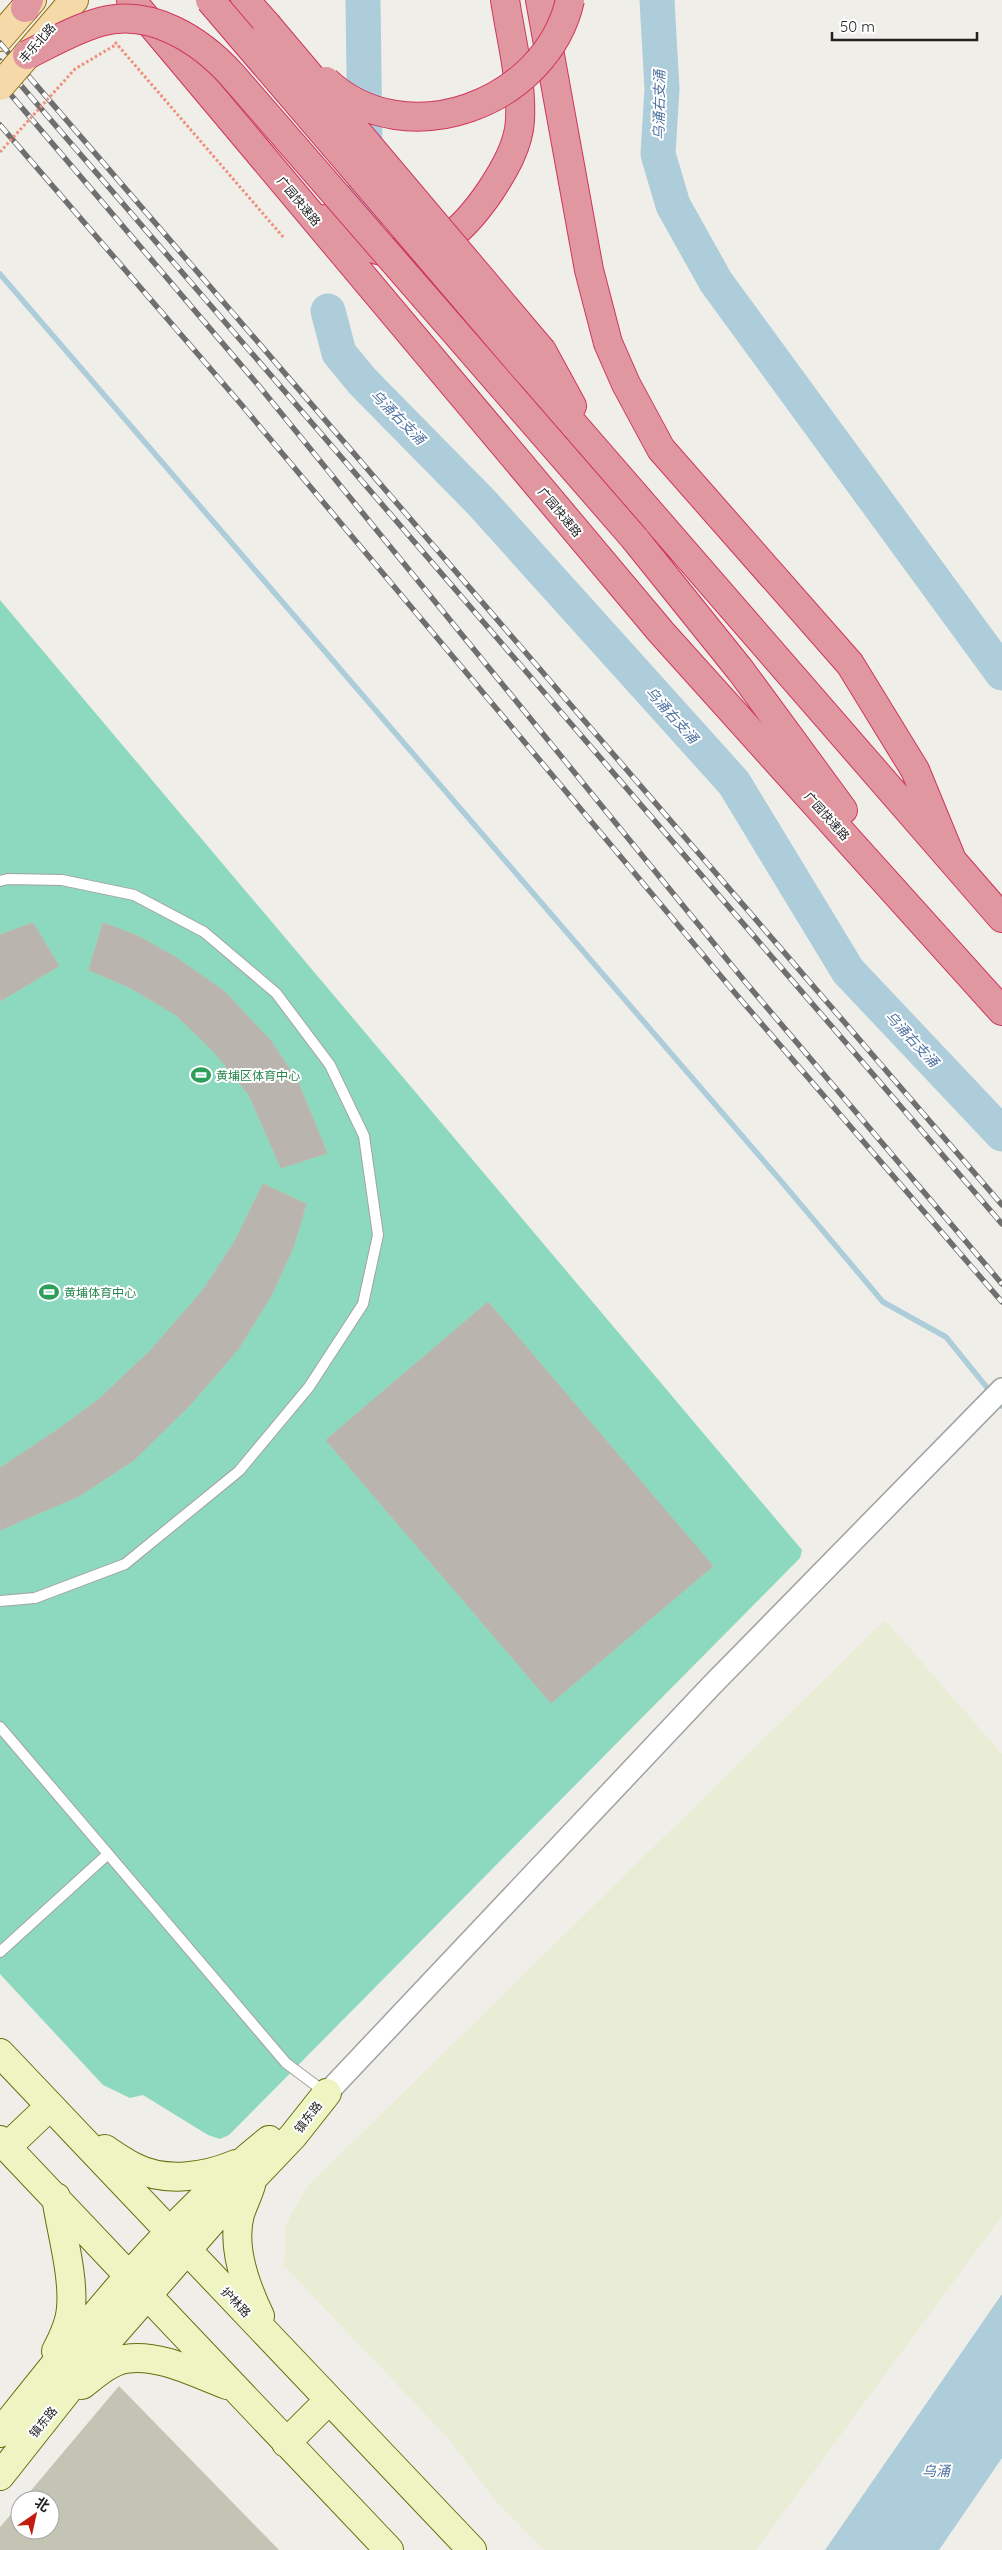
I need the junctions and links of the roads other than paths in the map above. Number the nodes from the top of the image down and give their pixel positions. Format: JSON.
{"nodes":[{"id":1,"x":74,"y":0,"type":"edge"},
{"id":2,"x":132,"y":0,"type":"edge"},
{"id":3,"x":210,"y":0,"type":"edge"},
{"id":4,"x":245,"y":0,"type":"edge"},
{"id":5,"x":505,"y":0,"type":"edge"},
{"id":6,"x":540,"y":0,"type":"edge"},
{"id":7,"x":570,"y":0,"type":"edge"},
{"id":8,"x":29,"y":3,"type":"edge"},
{"id":9,"x":267,"y":25,"type":"junction"},
{"id":10,"x":0,"y":37,"type":"edge"},
{"id":11,"x":27,"y":55,"type":"junction"},
{"id":12,"x":0,"y":86,"type":"edge"},
{"id":13,"x":297,"y":199,"type":"junction"},
{"id":14,"x":535,"y":361,"type":"junction"},
{"id":15,"x":952,"y":860,"type":"junction"},
{"id":16,"x":0,"y":882,"type":"edge"},
{"id":17,"x":1002,"y":918,"type":"edge"},
{"id":18,"x":937,"y":938,"type":"junction"},
{"id":19,"x":1002,"y":1011,"type":"edge"},
{"id":20,"x":1002,"y":1388,"type":"edge"},
{"id":21,"x":0,"y":1601,"type":"edge"},
{"id":22,"x":0,"y":1727,"type":"edge"},
{"id":23,"x":108,"y":1854,"type":"junction"},
{"id":24,"x":0,"y":1952,"type":"edge"},
{"id":25,"x":0,"y":2053,"type":"edge"},
{"id":26,"x":327,"y":2094,"type":"junction"},
{"id":27,"x":50,"y":2106,"type":"junction"},
{"id":28,"x":74,"y":2130,"type":"junction"},
{"id":29,"x":3,"y":2143,"type":"edge"},
{"id":30,"x":250,"y":2168,"type":"junction"},
{"id":31,"x":56,"y":2197,"type":"junction"},
{"id":32,"x":179,"y":2242,"type":"junction"},
{"id":33,"x":129,"y":2275,"type":"junction"},
{"id":34,"x":148,"y":2296,"type":"junction"},
{"id":35,"x":270,"y":2338,"type":"junction"},
{"id":36,"x":40,"y":2382,"type":"junction"},
{"id":37,"x":233,"y":2387,"type":"junction"},
{"id":38,"x":60,"y":2400,"type":"junction"},
{"id":39,"x":329,"y":2400,"type":"junction"},
{"id":40,"x":0,"y":2433,"type":"edge"},
{"id":41,"x":286,"y":2443,"type":"junction"},
{"id":42,"x":0,"y":2476,"type":"edge"},
{"id":43,"x":389,"y":2550,"type":"edge"},
{"id":44,"x":472,"y":2550,"type":"edge"}],
"edges":[{"from":1,"to":11,"type":"main road","name":"丰乐北路"},
{"from":2,"to":13,"type":"highway","name":"广园快速路"},
{"from":3,"to":14,"type":"highway","bridge":true},
{"from":4,"to":9,"type":"highway"},
{"from":5,"to":13,"type":"highway","bridge":true},
{"from":6,"to":15,"type":"highway"},
{"from":7,"to":9,"type":"highway","bridge":true},
{"from":8,"to":10,"type":"main road"},
{"from":9,"to":14,"type":"highway","bridge":true},
{"from":11,"to":12,"type":"main road","name":"丰乐北路","bridge":true},
{"from":11,"to":18,"type":"highway","bridge":true},
{"from":13,"to":18,"type":"highway","name":"广园快速路"},
{"from":14,"to":15,"type":"highway"},
{"from":15,"to":17,"type":"highway"},
{"from":16,"to":21,"type":"lane"},
{"from":18,"to":19,"type":"highway","name":"广园快速路"},
{"from":20,"to":26,"type":"street"},
{"from":22,"to":23,"type":"lane"},
{"from":23,"to":24,"type":"lane"},
{"from":23,"to":26,"type":"lane"},
{"from":25,"to":27,"type":"main road","name":"护林路"},
{"from":26,"to":30,"type":"main road","name":"镇东路"},
{"from":27,"to":28,"type":"main road","name":"护林路"},
{"from":27,"to":29,"type":"main road"},
{"from":28,"to":30,"type":"main road"},
{"from":28,"to":32,"type":"main road","name":"护林路"},
{"from":29,"to":31,"type":"main road"},
{"from":30,"to":32,"type":"main road","name":"镇东路"},
{"from":30,"to":35,"type":"main road"},
{"from":31,"to":33,"type":"main road"},
{"from":31,"to":36,"type":"main road"},
{"from":32,"to":33,"type":"main road","name":"镇东路"},
{"from":32,"to":34,"type":"main road","name":"镇东路"},
{"from":32,"to":35,"type":"main road","name":"护林路"},
{"from":33,"to":34,"type":"main road"},
{"from":33,"to":36,"type":"main road","name":"镇东路"},
{"from":34,"to":37,"type":"main road"},
{"from":34,"to":38,"type":"main road","name":"镇东路"},
{"from":35,"to":39,"type":"main road","name":"护林路"},
{"from":36,"to":40,"type":"main road","name":"镇东路"},
{"from":37,"to":38,"type":"main road"},
{"from":37,"to":41,"type":"main road"},
{"from":38,"to":42,"type":"main road","name":"镇东路"},
{"from":39,"to":41,"type":"main road"},
{"from":39,"to":44,"type":"main road","name":"护林路"},
{"from":41,"to":43,"type":"main road"}]}
